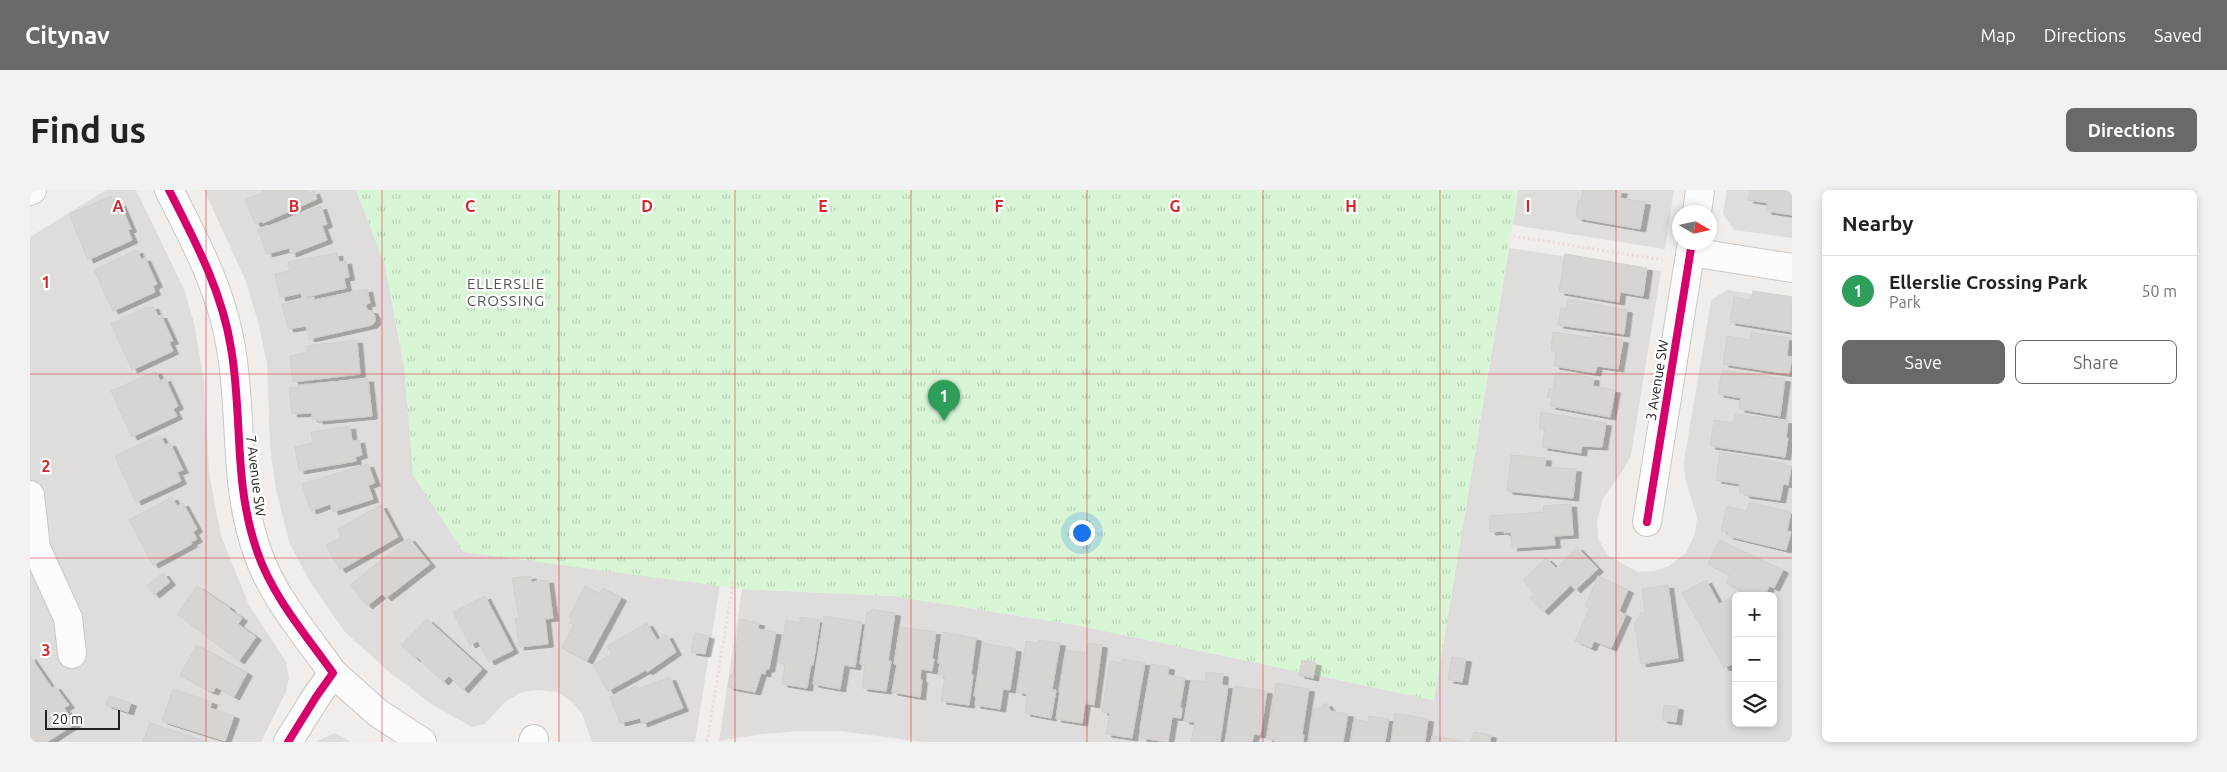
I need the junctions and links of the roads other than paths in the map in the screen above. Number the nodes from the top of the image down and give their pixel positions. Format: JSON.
{"nodes":[{"id":1,"x":169,"y":190,"type":"edge"},
{"id":2,"x":1700,"y":190,"type":"edge"},
{"id":3,"x":1698,"y":205,"type":"edge"},
{"id":4,"x":1684,"y":252,"type":"edge"},
{"id":5,"x":1792,"y":268,"type":"edge"},
{"id":6,"x":30,"y":494,"type":"edge"},
{"id":7,"x":1646,"y":522,"type":"dead end"},
{"id":8,"x":72,"y":654,"type":"dead end"},
{"id":9,"x":333,"y":674,"type":"junction"},
{"id":10,"x":288,"y":742,"type":"edge"},
{"id":11,"x":422,"y":742,"type":"edge"}],
"edges":[{"from":1,"to":9,"type":"street","name":"7 Avenue SW"},
{"from":2,"to":3,"type":"street"},
{"from":4,"to":5,"type":"street"},
{"from":4,"to":7,"type":"street","name":"3 Avenue SW"},
{"from":6,"to":8,"type":"street"},
{"from":9,"to":10,"type":"street"},
{"from":9,"to":11,"type":"street","name":"7 Avenue SW"}]}
